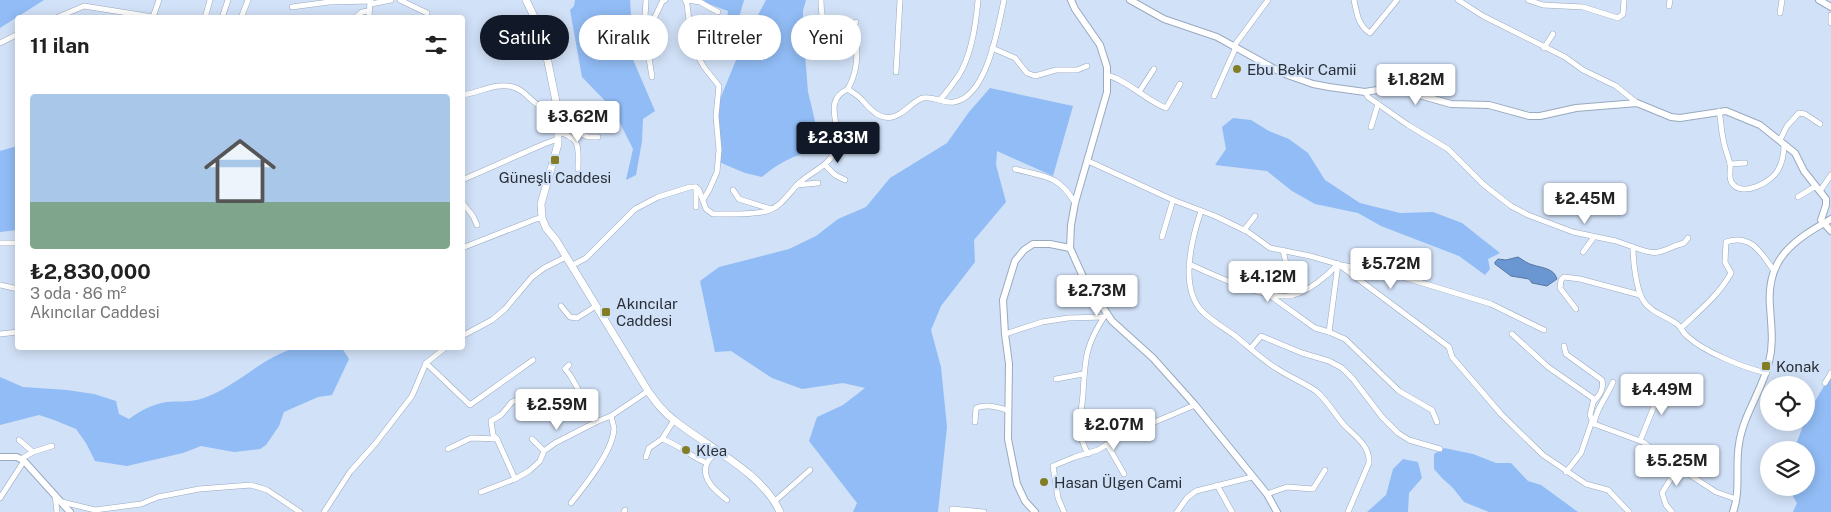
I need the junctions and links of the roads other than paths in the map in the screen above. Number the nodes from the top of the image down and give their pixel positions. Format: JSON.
{"nodes":[{"id":1,"x":159,"y":0,"type":"edge"},
{"id":2,"x":210,"y":0,"type":"edge"},
{"id":3,"x":228,"y":0,"type":"edge"},
{"id":4,"x":248,"y":0,"type":"edge"},
{"id":5,"x":391,"y":0,"type":"edge"},
{"id":6,"x":400,"y":0,"type":"edge"},
{"id":7,"x":527,"y":0,"type":"edge"},
{"id":8,"x":646,"y":0,"type":"edge"},
{"id":9,"x":665,"y":0,"type":"edge"},
{"id":10,"x":686,"y":0,"type":"edge"},
{"id":11,"x":821,"y":0,"type":"edge"},
{"id":12,"x":900,"y":0,"type":"edge"},
{"id":13,"x":978,"y":0,"type":"edge"},
{"id":14,"x":1004,"y":0,"type":"edge"},
{"id":15,"x":1070,"y":0,"type":"edge"},
{"id":16,"x":1130,"y":0,"type":"edge"},
{"id":17,"x":1268,"y":0,"type":"edge"},
{"id":18,"x":1354,"y":0,"type":"edge"},
{"id":19,"x":1396,"y":0,"type":"edge"},
{"id":20,"x":1458,"y":0,"type":"edge"},
{"id":21,"x":1528,"y":0,"type":"edge"},
{"id":22,"x":1590,"y":0,"type":"edge"},
{"id":23,"x":1624,"y":0,"type":"edge"},
{"id":24,"x":1782,"y":0,"type":"edge"},
{"id":25,"x":1819,"y":0,"type":"edge"},
{"id":26,"x":370,"y":2,"type":"edge"},
{"id":27,"x":292,"y":6,"type":"dead end"},
{"id":28,"x":1831,"y":7,"type":"edge"},
{"id":29,"x":1588,"y":8,"type":"junction"},
{"id":30,"x":718,"y":12,"type":"dead end"},
{"id":31,"x":427,"y":13,"type":"dead end"},
{"id":32,"x":1780,"y":13,"type":"dead end"},
{"id":33,"x":369,"y":14,"type":"edge"},
{"id":34,"x":63,"y":15,"type":"edge"},
{"id":35,"x":132,"y":15,"type":"edge"},
{"id":36,"x":156,"y":15,"type":"edge"},
{"id":37,"x":205,"y":15,"type":"edge"},
{"id":38,"x":223,"y":15,"type":"edge"},
{"id":39,"x":242,"y":15,"type":"edge"},
{"id":40,"x":645,"y":15,"type":"edge"},
{"id":41,"x":656,"y":15,"type":"edge"},
{"id":42,"x":823,"y":15,"type":"edge"},
{"id":43,"x":1831,"y":15,"type":"edge"},
{"id":44,"x":1831,"y":23,"type":"edge"},
{"id":45,"x":1553,"y":34,"type":"dead end"},
{"id":46,"x":15,"y":36,"type":"edge"},
{"id":47,"x":0,"y":43,"type":"edge"},
{"id":48,"x":1235,"y":46,"type":"junction"},
{"id":49,"x":992,"y":48,"type":"junction"},
{"id":50,"x":1544,"y":48,"type":"junction"},
{"id":51,"x":649,"y":60,"type":"edge"},
{"id":52,"x":856,"y":60,"type":"edge"},
{"id":53,"x":1087,"y":66,"type":"dead end"},
{"id":54,"x":1154,"y":69,"type":"dead end"},
{"id":55,"x":896,"y":72,"type":"dead end"},
{"id":56,"x":1107,"y":75,"type":"junction"},
{"id":57,"x":652,"y":77,"type":"dead end"},
{"id":58,"x":1180,"y":84,"type":"dead end"},
{"id":59,"x":848,"y":89,"type":"junction"},
{"id":60,"x":1139,"y":92,"type":"junction"},
{"id":61,"x":1365,"y":92,"type":"junction"},
{"id":62,"x":465,"y":94,"type":"edge"},
{"id":63,"x":1214,"y":96,"type":"dead end"},
{"id":64,"x":940,"y":100,"type":"junction"},
{"id":65,"x":1637,"y":103,"type":"junction"},
{"id":66,"x":1378,"y":104,"type":"junction"},
{"id":67,"x":558,"y":108,"type":"junction"},
{"id":68,"x":1719,"y":111,"type":"junction"},
{"id":69,"x":1820,"y":124,"type":"dead end"},
{"id":70,"x":1371,"y":127,"type":"dead end"},
{"id":71,"x":558,"y":133,"type":"junction"},
{"id":72,"x":598,"y":137,"type":"dead end"},
{"id":73,"x":1782,"y":142,"type":"junction"},
{"id":74,"x":1088,"y":161,"type":"junction"},
{"id":75,"x":1745,"y":163,"type":"dead end"},
{"id":76,"x":1730,"y":164,"type":"junction"},
{"id":77,"x":825,"y":165,"type":"junction"},
{"id":78,"x":578,"y":169,"type":"dead end"},
{"id":79,"x":1014,"y":169,"type":"dead end"},
{"id":80,"x":1831,"y":175,"type":"edge"},
{"id":81,"x":465,"y":180,"type":"edge"},
{"id":82,"x":845,"y":180,"type":"dead end"},
{"id":83,"x":818,"y":183,"type":"dead end"},
{"id":84,"x":797,"y":185,"type":"junction"},
{"id":85,"x":696,"y":187,"type":"junction"},
{"id":86,"x":1818,"y":188,"type":"junction"},
{"id":87,"x":733,"y":190,"type":"dead end"},
{"id":88,"x":1798,"y":197,"type":"dead end"},
{"id":89,"x":702,"y":200,"type":"junction"},
{"id":90,"x":1172,"y":200,"type":"junction"},
{"id":91,"x":1075,"y":203,"type":"junction"},
{"id":92,"x":465,"y":206,"type":"edge"},
{"id":93,"x":696,"y":207,"type":"dead end"},
{"id":94,"x":771,"y":209,"type":"junction"},
{"id":95,"x":1201,"y":211,"type":"junction"},
{"id":96,"x":1255,"y":216,"type":"dead end"},
{"id":97,"x":542,"y":218,"type":"junction"},
{"id":98,"x":1831,"y":219,"type":"edge"},
{"id":99,"x":1823,"y":224,"type":"junction"},
{"id":100,"x":477,"y":225,"type":"dead end"},
{"id":101,"x":1244,"y":230,"type":"junction"},
{"id":102,"x":1831,"y":230,"type":"edge"},
{"id":103,"x":1162,"y":237,"type":"dead end"},
{"id":104,"x":1594,"y":237,"type":"junction"},
{"id":105,"x":1688,"y":238,"type":"dead end"},
{"id":106,"x":0,"y":243,"type":"edge"},
{"id":107,"x":15,"y":243,"type":"edge"},
{"id":108,"x":465,"y":247,"type":"edge"},
{"id":109,"x":1070,"y":248,"type":"junction"},
{"id":110,"x":1634,"y":248,"type":"junction"},
{"id":111,"x":1284,"y":250,"type":"junction"},
{"id":112,"x":1583,"y":252,"type":"dead end"},
{"id":113,"x":566,"y":256,"type":"junction"},
{"id":114,"x":1189,"y":264,"type":"junction"},
{"id":115,"x":1338,"y":264,"type":"junction"},
{"id":116,"x":572,"y":266,"type":"junction"},
{"id":117,"x":1774,"y":271,"type":"junction"},
{"id":118,"x":0,"y":285,"type":"edge"},
{"id":119,"x":15,"y":288,"type":"edge"},
{"id":120,"x":1265,"y":292,"type":"junction"},
{"id":121,"x":1640,"y":295,"type":"junction"},
{"id":122,"x":1293,"y":296,"type":"junction"},
{"id":123,"x":561,"y":306,"type":"dead end"},
{"id":124,"x":596,"y":306,"type":"junction"},
{"id":125,"x":1576,"y":309,"type":"dead end"},
{"id":126,"x":1107,"y":316,"type":"junction"},
{"id":127,"x":1681,"y":328,"type":"junction"},
{"id":128,"x":1544,"y":330,"type":"dead end"},
{"id":129,"x":15,"y":332,"type":"edge"},
{"id":130,"x":1329,"y":332,"type":"junction"},
{"id":131,"x":0,"y":334,"type":"edge"},
{"id":132,"x":465,"y":334,"type":"edge"},
{"id":133,"x":1005,"y":334,"type":"junction"},
{"id":134,"x":1512,"y":334,"type":"dead end"},
{"id":135,"x":1564,"y":346,"type":"dead end"},
{"id":136,"x":1250,"y":348,"type":"junction"},
{"id":137,"x":442,"y":350,"type":"edge"},
{"id":138,"x":532,"y":360,"type":"dead end"},
{"id":139,"x":426,"y":363,"type":"junction"},
{"id":140,"x":569,"y":364,"type":"dead end"},
{"id":141,"x":1767,"y":373,"type":"junction"},
{"id":142,"x":1831,"y":373,"type":"edge"},
{"id":143,"x":1083,"y":374,"type":"junction"},
{"id":144,"x":1056,"y":379,"type":"dead end"},
{"id":145,"x":1613,"y":382,"type":"dead end"},
{"id":146,"x":1663,"y":384,"type":"dead end"},
{"id":147,"x":1825,"y":384,"type":"dead end"},
{"id":148,"x":648,"y":391,"type":"junction"},
{"id":149,"x":1593,"y":402,"type":"junction"},
{"id":150,"x":1194,"y":405,"type":"junction"},
{"id":151,"x":1008,"y":410,"type":"junction"},
{"id":152,"x":611,"y":416,"type":"junction"},
{"id":153,"x":674,"y":420,"type":"junction"},
{"id":154,"x":1110,"y":421,"type":"dead end"},
{"id":155,"x":976,"y":422,"type":"dead end"},
{"id":156,"x":1437,"y":422,"type":"dead end"},
{"id":157,"x":1593,"y":423,"type":"junction"},
{"id":158,"x":1120,"y":437,"type":"junction"},
{"id":159,"x":496,"y":439,"type":"junction"},
{"id":160,"x":532,"y":439,"type":"dead end"},
{"id":161,"x":662,"y":439,"type":"junction"},
{"id":162,"x":19,"y":440,"type":"dead end"},
{"id":163,"x":1640,"y":441,"type":"junction"},
{"id":164,"x":1107,"y":444,"type":"junction"},
{"id":165,"x":52,"y":446,"type":"dead end"},
{"id":166,"x":448,"y":449,"type":"dead end"},
{"id":167,"x":1440,"y":449,"type":"dead end"},
{"id":168,"x":717,"y":450,"type":"junction"},
{"id":169,"x":544,"y":451,"type":"junction"},
{"id":170,"x":33,"y":452,"type":"junction"},
{"id":171,"x":1088,"y":454,"type":"junction"},
{"id":172,"x":0,"y":457,"type":"edge"},
{"id":173,"x":646,"y":457,"type":"dead end"},
{"id":174,"x":22,"y":460,"type":"junction"},
{"id":175,"x":707,"y":463,"type":"junction"},
{"id":176,"x":1678,"y":467,"type":"junction"},
{"id":177,"x":810,"y":470,"type":"dead end"},
{"id":178,"x":1325,"y":470,"type":"dead end"},
{"id":179,"x":1566,"y":472,"type":"junction"},
{"id":180,"x":1124,"y":474,"type":"dead end"},
{"id":181,"x":1252,"y":477,"type":"junction"},
{"id":182,"x":515,"y":479,"type":"junction"},
{"id":183,"x":1217,"y":486,"type":"junction"},
{"id":184,"x":481,"y":492,"type":"dead end"},
{"id":185,"x":1267,"y":494,"type":"junction"},
{"id":186,"x":55,"y":495,"type":"junction"},
{"id":187,"x":0,"y":498,"type":"edge"},
{"id":188,"x":727,"y":500,"type":"dead end"},
{"id":189,"x":775,"y":501,"type":"junction"},
{"id":190,"x":61,"y":502,"type":"junction"},
{"id":191,"x":571,"y":503,"type":"dead end"},
{"id":192,"x":1735,"y":507,"type":"edge"},
{"id":193,"x":57,"y":512,"type":"edge"},
{"id":194,"x":70,"y":512,"type":"edge"},
{"id":195,"x":300,"y":512,"type":"edge"},
{"id":196,"x":324,"y":512,"type":"edge"},
{"id":197,"x":780,"y":512,"type":"edge"},
{"id":198,"x":952,"y":512,"type":"edge"},
{"id":199,"x":984,"y":512,"type":"edge"},
{"id":200,"x":1035,"y":512,"type":"edge"},
{"id":201,"x":1064,"y":512,"type":"edge"},
{"id":202,"x":1177,"y":512,"type":"edge"},
{"id":203,"x":1232,"y":512,"type":"edge"},
{"id":204,"x":1277,"y":512,"type":"edge"},
{"id":205,"x":1348,"y":512,"type":"edge"},
{"id":206,"x":1629,"y":512,"type":"edge"},
{"id":207,"x":1672,"y":512,"type":"edge"}],
"edges":[{"from":1,"to":36,"type":"street"},
{"from":2,"to":37,"type":"street"},
{"from":3,"to":38,"type":"street"},
{"from":4,"to":39,"type":"street"},
{"from":5,"to":26,"type":"street"},
{"from":6,"to":31,"type":"street"},
{"from":7,"to":67,"type":"main road"},
{"from":8,"to":40,"type":"street"},
{"from":9,"to":41,"type":"street"},
{"from":10,"to":30,"type":"street"},
{"from":10,"to":89,"type":"street"},
{"from":11,"to":42,"type":"street"},
{"from":12,"to":55,"type":"street"},
{"from":13,"to":64,"type":"street"},
{"from":14,"to":49,"type":"street"},
{"from":15,"to":56,"type":"street"},
{"from":16,"to":48,"type":"street"},
{"from":17,"to":48,"type":"street"},
{"from":18,"to":19,"type":"street"},
{"from":20,"to":50,"type":"street"},
{"from":21,"to":29,"type":"street"},
{"from":22,"to":29,"type":"street"},
{"from":23,"to":29,"type":"street"},
{"from":24,"to":32,"type":"street"},
{"from":25,"to":28,"type":"street"},
{"from":26,"to":27,"type":"street"},
{"from":26,"to":33,"type":"street"},
{"from":34,"to":35,"type":"street"},
{"from":43,"to":44,"type":"street"},
{"from":45,"to":50,"type":"street"},
{"from":46,"to":47,"type":"street"},
{"from":48,"to":61,"type":"street"},
{"from":48,"to":63,"type":"street"},
{"from":49,"to":53,"type":"street"},
{"from":49,"to":64,"type":"street"},
{"from":50,"to":65,"type":"street"},
{"from":51,"to":57,"type":"street"},
{"from":52,"to":59,"type":"street"},
{"from":54,"to":60,"type":"street"},
{"from":56,"to":60,"type":"street"},
{"from":56,"to":74,"type":"street"},
{"from":58,"to":60,"type":"street"},
{"from":59,"to":64,"type":"street"},
{"from":59,"to":77,"type":"street"},
{"from":61,"to":65,"type":"street"},
{"from":61,"to":66,"type":"street"},
{"from":62,"to":67,"type":"street"},
{"from":65,"to":68,"type":"street"},
{"from":66,"to":70,"type":"street"},
{"from":66,"to":104,"type":"street"},
{"from":67,"to":71,"type":"main road"},
{"from":68,"to":73,"type":"street"},
{"from":68,"to":76,"type":"street"},
{"from":69,"to":73,"type":"street"},
{"from":71,"to":72,"type":"street"},
{"from":71,"to":78,"type":"street"},
{"from":71,"to":81,"type":"street"},
{"from":71,"to":97,"type":"main road"},
{"from":73,"to":76,"type":"street"},
{"from":73,"to":86,"type":"street"},
{"from":74,"to":90,"type":"street"},
{"from":74,"to":91,"type":"street"},
{"from":75,"to":76,"type":"street"},
{"from":77,"to":82,"type":"street"},
{"from":77,"to":84,"type":"street"},
{"from":79,"to":91,"type":"street"},
{"from":80,"to":86,"type":"street"},
{"from":83,"to":84,"type":"street"},
{"from":84,"to":94,"type":"street"},
{"from":85,"to":89,"type":"street"},
{"from":85,"to":93,"type":"street"},
{"from":85,"to":116,"type":"street"},
{"from":86,"to":88,"type":"street"},
{"from":86,"to":99,"type":"street"},
{"from":87,"to":94,"type":"street"},
{"from":89,"to":94,"type":"street"},
{"from":90,"to":95,"type":"street"},
{"from":90,"to":103,"type":"street"},
{"from":91,"to":109,"type":"street"},
{"from":92,"to":100,"type":"street"},
{"from":95,"to":101,"type":"street"},
{"from":95,"to":114,"type":"street"},
{"from":96,"to":101,"type":"street"},
{"from":97,"to":108,"type":"street"},
{"from":97,"to":113,"type":"main road"},
{"from":98,"to":99,"type":"street"},
{"from":99,"to":102,"type":"street"},
{"from":99,"to":117,"type":"street"},
{"from":101,"to":111,"type":"street"},
{"from":104,"to":110,"type":"street"},
{"from":104,"to":112,"type":"street"},
{"from":105,"to":110,"type":"street"},
{"from":106,"to":107,"type":"street"},
{"from":109,"to":126,"type":"street"},
{"from":109,"to":133,"type":"street"},
{"from":110,"to":121,"type":"street"},
{"from":111,"to":115,"type":"street"},
{"from":111,"to":122,"type":"street"},
{"from":113,"to":116,"type":"main road"},
{"from":113,"to":132,"type":"street"},
{"from":114,"to":120,"type":"street"},
{"from":114,"to":136,"type":"street"},
{"from":115,"to":122,"type":"street"},
{"from":115,"to":128,"type":"street"},
{"from":115,"to":130,"type":"street"},
{"from":115,"to":179,"type":"street"},
{"from":116,"to":124,"type":"main road"},
{"from":117,"to":127,"type":"street"},
{"from":117,"to":141,"type":"street"},
{"from":118,"to":119,"type":"street"},
{"from":120,"to":122,"type":"street"},
{"from":120,"to":130,"type":"street"},
{"from":121,"to":125,"type":"street"},
{"from":121,"to":127,"type":"street"},
{"from":123,"to":124,"type":"street"},
{"from":124,"to":148,"type":"main road"},
{"from":126,"to":133,"type":"street"},
{"from":126,"to":143,"type":"street"},
{"from":126,"to":150,"type":"street"},
{"from":127,"to":141,"type":"street"},
{"from":129,"to":131,"type":"street"},
{"from":130,"to":156,"type":"street"},
{"from":133,"to":151,"type":"street"},
{"from":134,"to":149,"type":"street"},
{"from":135,"to":149,"type":"street"},
{"from":136,"to":167,"type":"street"},
{"from":136,"to":205,"type":"street"},
{"from":137,"to":139,"type":"street"},
{"from":138,"to":139,"type":"street"},
{"from":139,"to":196,"type":"street"},
{"from":140,"to":159,"type":"street"},
{"from":141,"to":192,"type":"street"},
{"from":142,"to":147,"type":"street"},
{"from":143,"to":144,"type":"street"},
{"from":143,"to":171,"type":"street"},
{"from":145,"to":157,"type":"street"},
{"from":146,"to":163,"type":"street"},
{"from":148,"to":152,"type":"street"},
{"from":148,"to":153,"type":"main road"},
{"from":149,"to":157,"type":"street"},
{"from":150,"to":158,"type":"street"},
{"from":150,"to":181,"type":"street"},
{"from":151,"to":155,"type":"street"},
{"from":151,"to":200,"type":"street"},
{"from":152,"to":169,"type":"street"},
{"from":152,"to":191,"type":"street"},
{"from":153,"to":161,"type":"street"},
{"from":153,"to":168,"type":"main road"},
{"from":154,"to":158,"type":"street"},
{"from":157,"to":163,"type":"street"},
{"from":157,"to":179,"type":"street"},
{"from":158,"to":164,"type":"street"},
{"from":159,"to":166,"type":"street"},
{"from":159,"to":182,"type":"street"},
{"from":160,"to":169,"type":"street"},
{"from":161,"to":173,"type":"street"},
{"from":161,"to":175,"type":"street"},
{"from":162,"to":170,"type":"street"},
{"from":163,"to":176,"type":"street"},
{"from":164,"to":171,"type":"street"},
{"from":164,"to":180,"type":"street"},
{"from":165,"to":170,"type":"street"},
{"from":168,"to":175,"type":"street"},
{"from":168,"to":189,"type":"main road"},
{"from":169,"to":182,"type":"street"},
{"from":170,"to":174,"type":"street"},
{"from":171,"to":201,"type":"street"},
{"from":172,"to":174,"type":"street"},
{"from":174,"to":186,"type":"street"},
{"from":174,"to":187,"type":"street"},
{"from":175,"to":188,"type":"street"},
{"from":176,"to":192,"type":"street"},
{"from":176,"to":207,"type":"street"},
{"from":177,"to":189,"type":"street"},
{"from":178,"to":185,"type":"street"},
{"from":179,"to":206,"type":"street"},
{"from":181,"to":183,"type":"street"},
{"from":181,"to":185,"type":"street"},
{"from":182,"to":184,"type":"street"},
{"from":183,"to":202,"type":"street"},
{"from":183,"to":203,"type":"street"},
{"from":185,"to":204,"type":"street"},
{"from":186,"to":190,"type":"street"},
{"from":186,"to":193,"type":"street"},
{"from":189,"to":197,"type":"main road"},
{"from":190,"to":194,"type":"street"},
{"from":190,"to":195,"type":"street"},
{"from":198,"to":199,"type":"street"}]}
